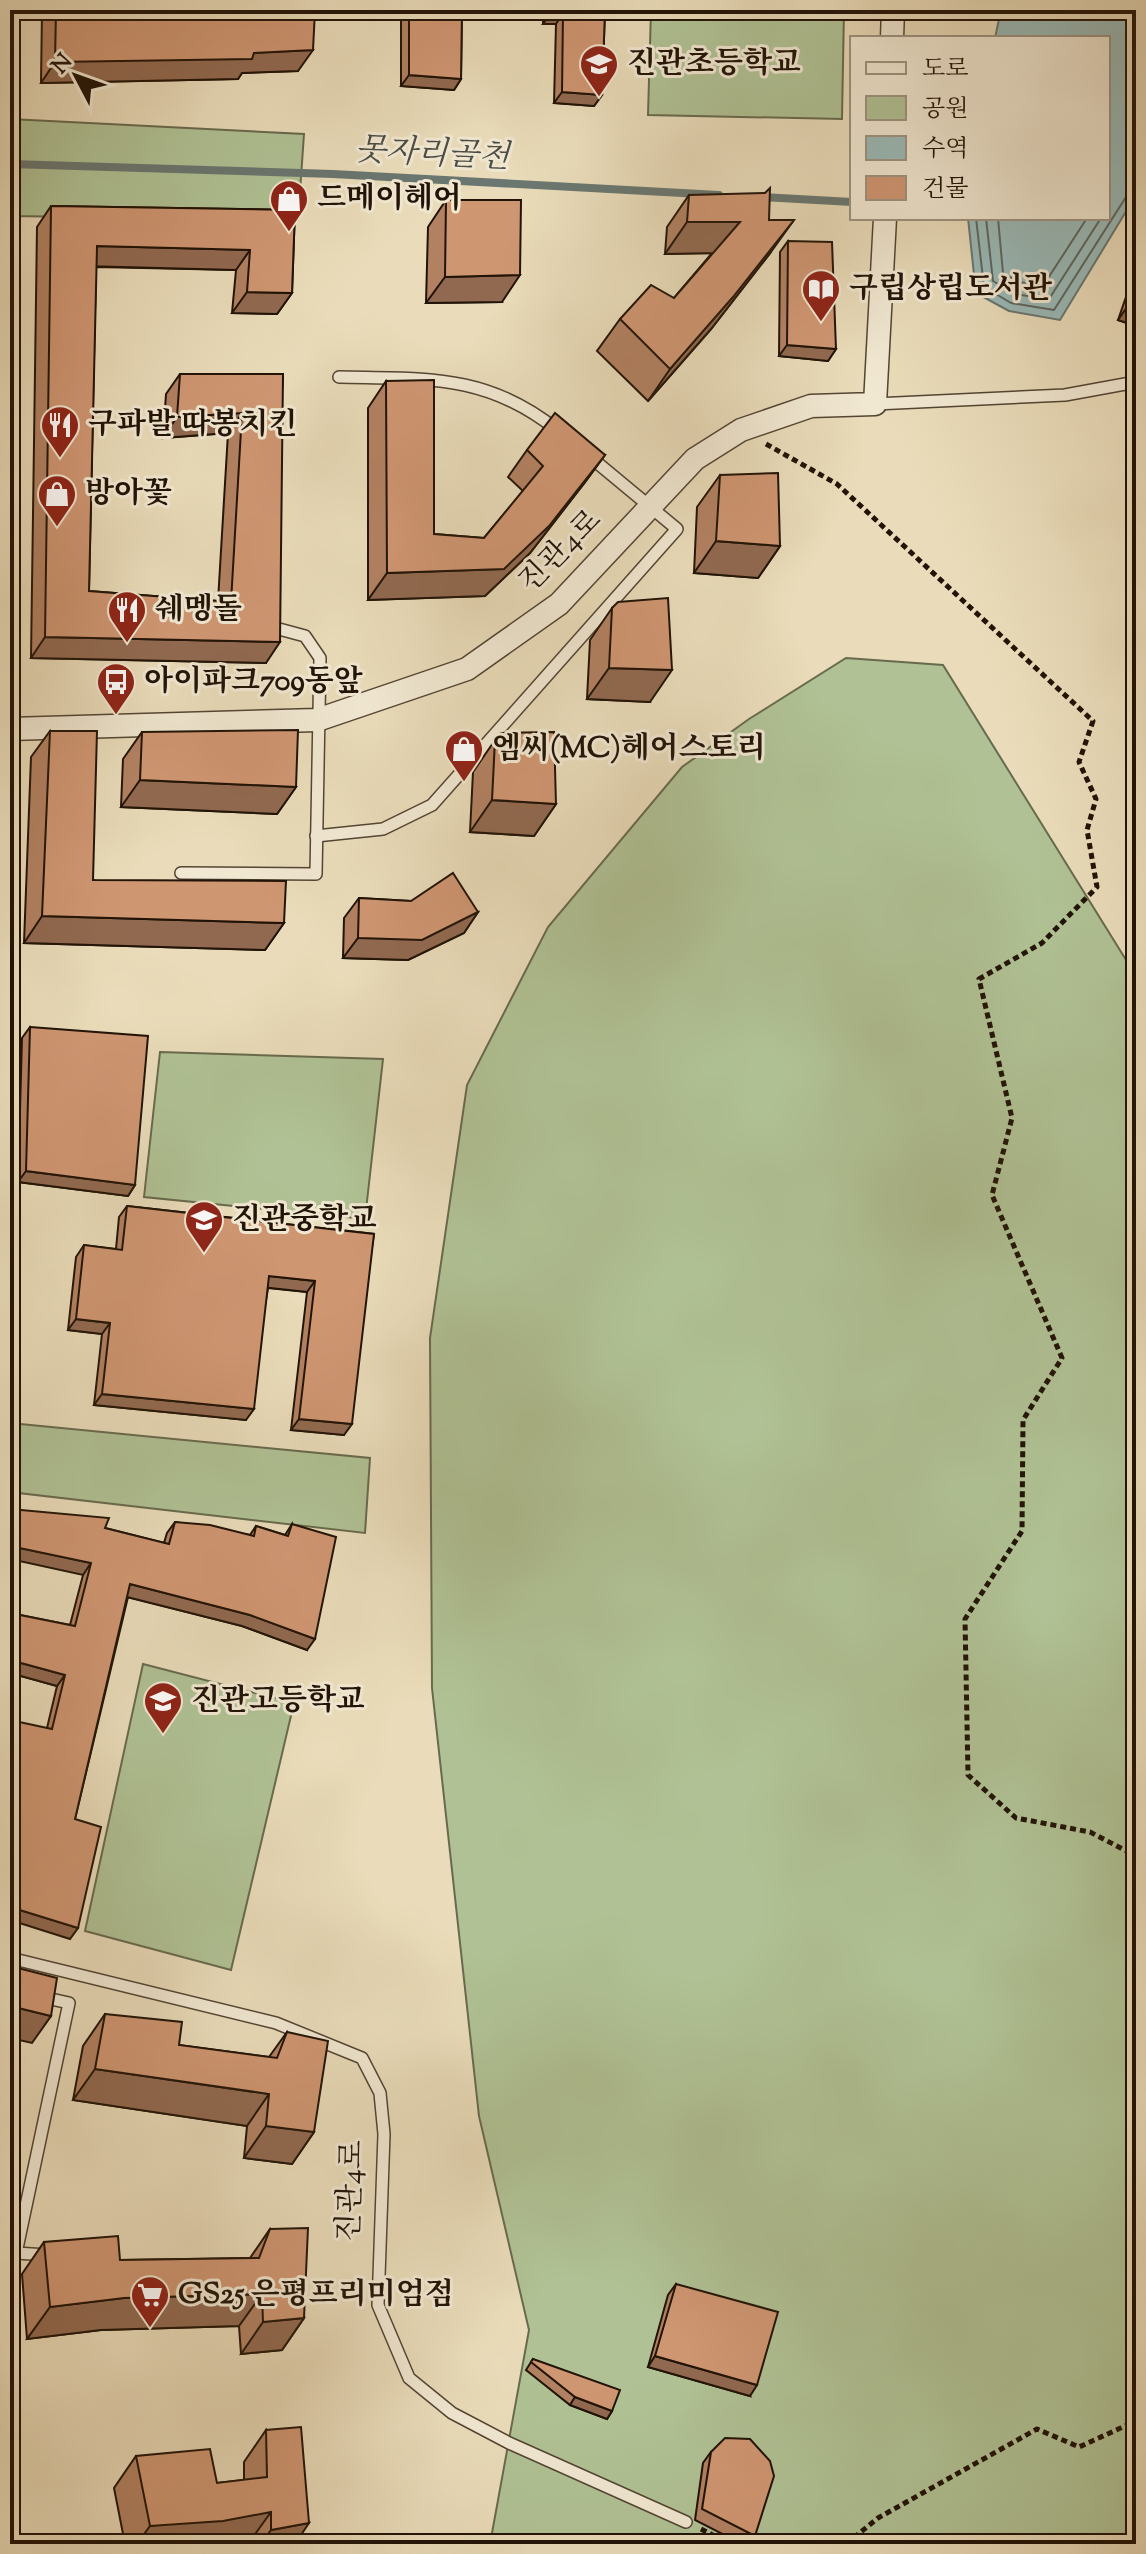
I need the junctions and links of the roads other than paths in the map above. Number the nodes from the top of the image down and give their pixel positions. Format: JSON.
{"nodes":[{"id":1,"x":893,"y":10,"type":"edge"},
{"id":2,"x":892,"y":36,"type":"edge"},
{"id":3,"x":885,"y":220,"type":"edge"},
{"id":4,"x":339,"y":377,"type":"dead end"},
{"id":5,"x":1136,"y":382,"type":"edge"},
{"id":6,"x":875,"y":404,"type":"junction"},
{"id":7,"x":568,"y":439,"type":"edge"},
{"id":8,"x":580,"y":449,"type":"edge"},
{"id":9,"x":649,"y":504,"type":"junction"},
{"id":10,"x":279,"y":629,"type":"edge"},
{"id":11,"x":317,"y":720,"type":"junction"},
{"id":12,"x":10,"y":729,"type":"edge"},
{"id":13,"x":316,"y":836,"type":"junction"},
{"id":14,"x":181,"y":873,"type":"dead end"},
{"id":15,"x":10,"y":1958,"type":"edge"},
{"id":16,"x":25,"y":1993,"type":"edge"},
{"id":17,"x":61,"y":2257,"type":"edge"},
{"id":18,"x":13,"y":2258,"type":"edge"},
{"id":19,"x":686,"y":2522,"type":"road end"}],
"edges":[{"from":1,"to":2,"type":"street"},
{"from":3,"to":6,"type":"street"},
{"from":4,"to":7,"type":"lane"},
{"from":5,"to":6,"type":"lane","name":"진관4로"},
{"from":6,"to":9,"type":"street","name":"진관4로"},
{"from":8,"to":9,"type":"lane"},
{"from":9,"to":11,"type":"street","name":"진관4로"},
{"from":9,"to":13,"type":"lane"},
{"from":10,"to":11,"type":"lane"},
{"from":11,"to":12,"type":"street","name":"진관4로"},
{"from":11,"to":13,"type":"lane"},
{"from":13,"to":14,"type":"lane"},
{"from":15,"to":19,"type":"lane","name":"진관4로"},
{"from":16,"to":18,"type":"lane"},
{"from":17,"to":18,"type":"lane"}]}
